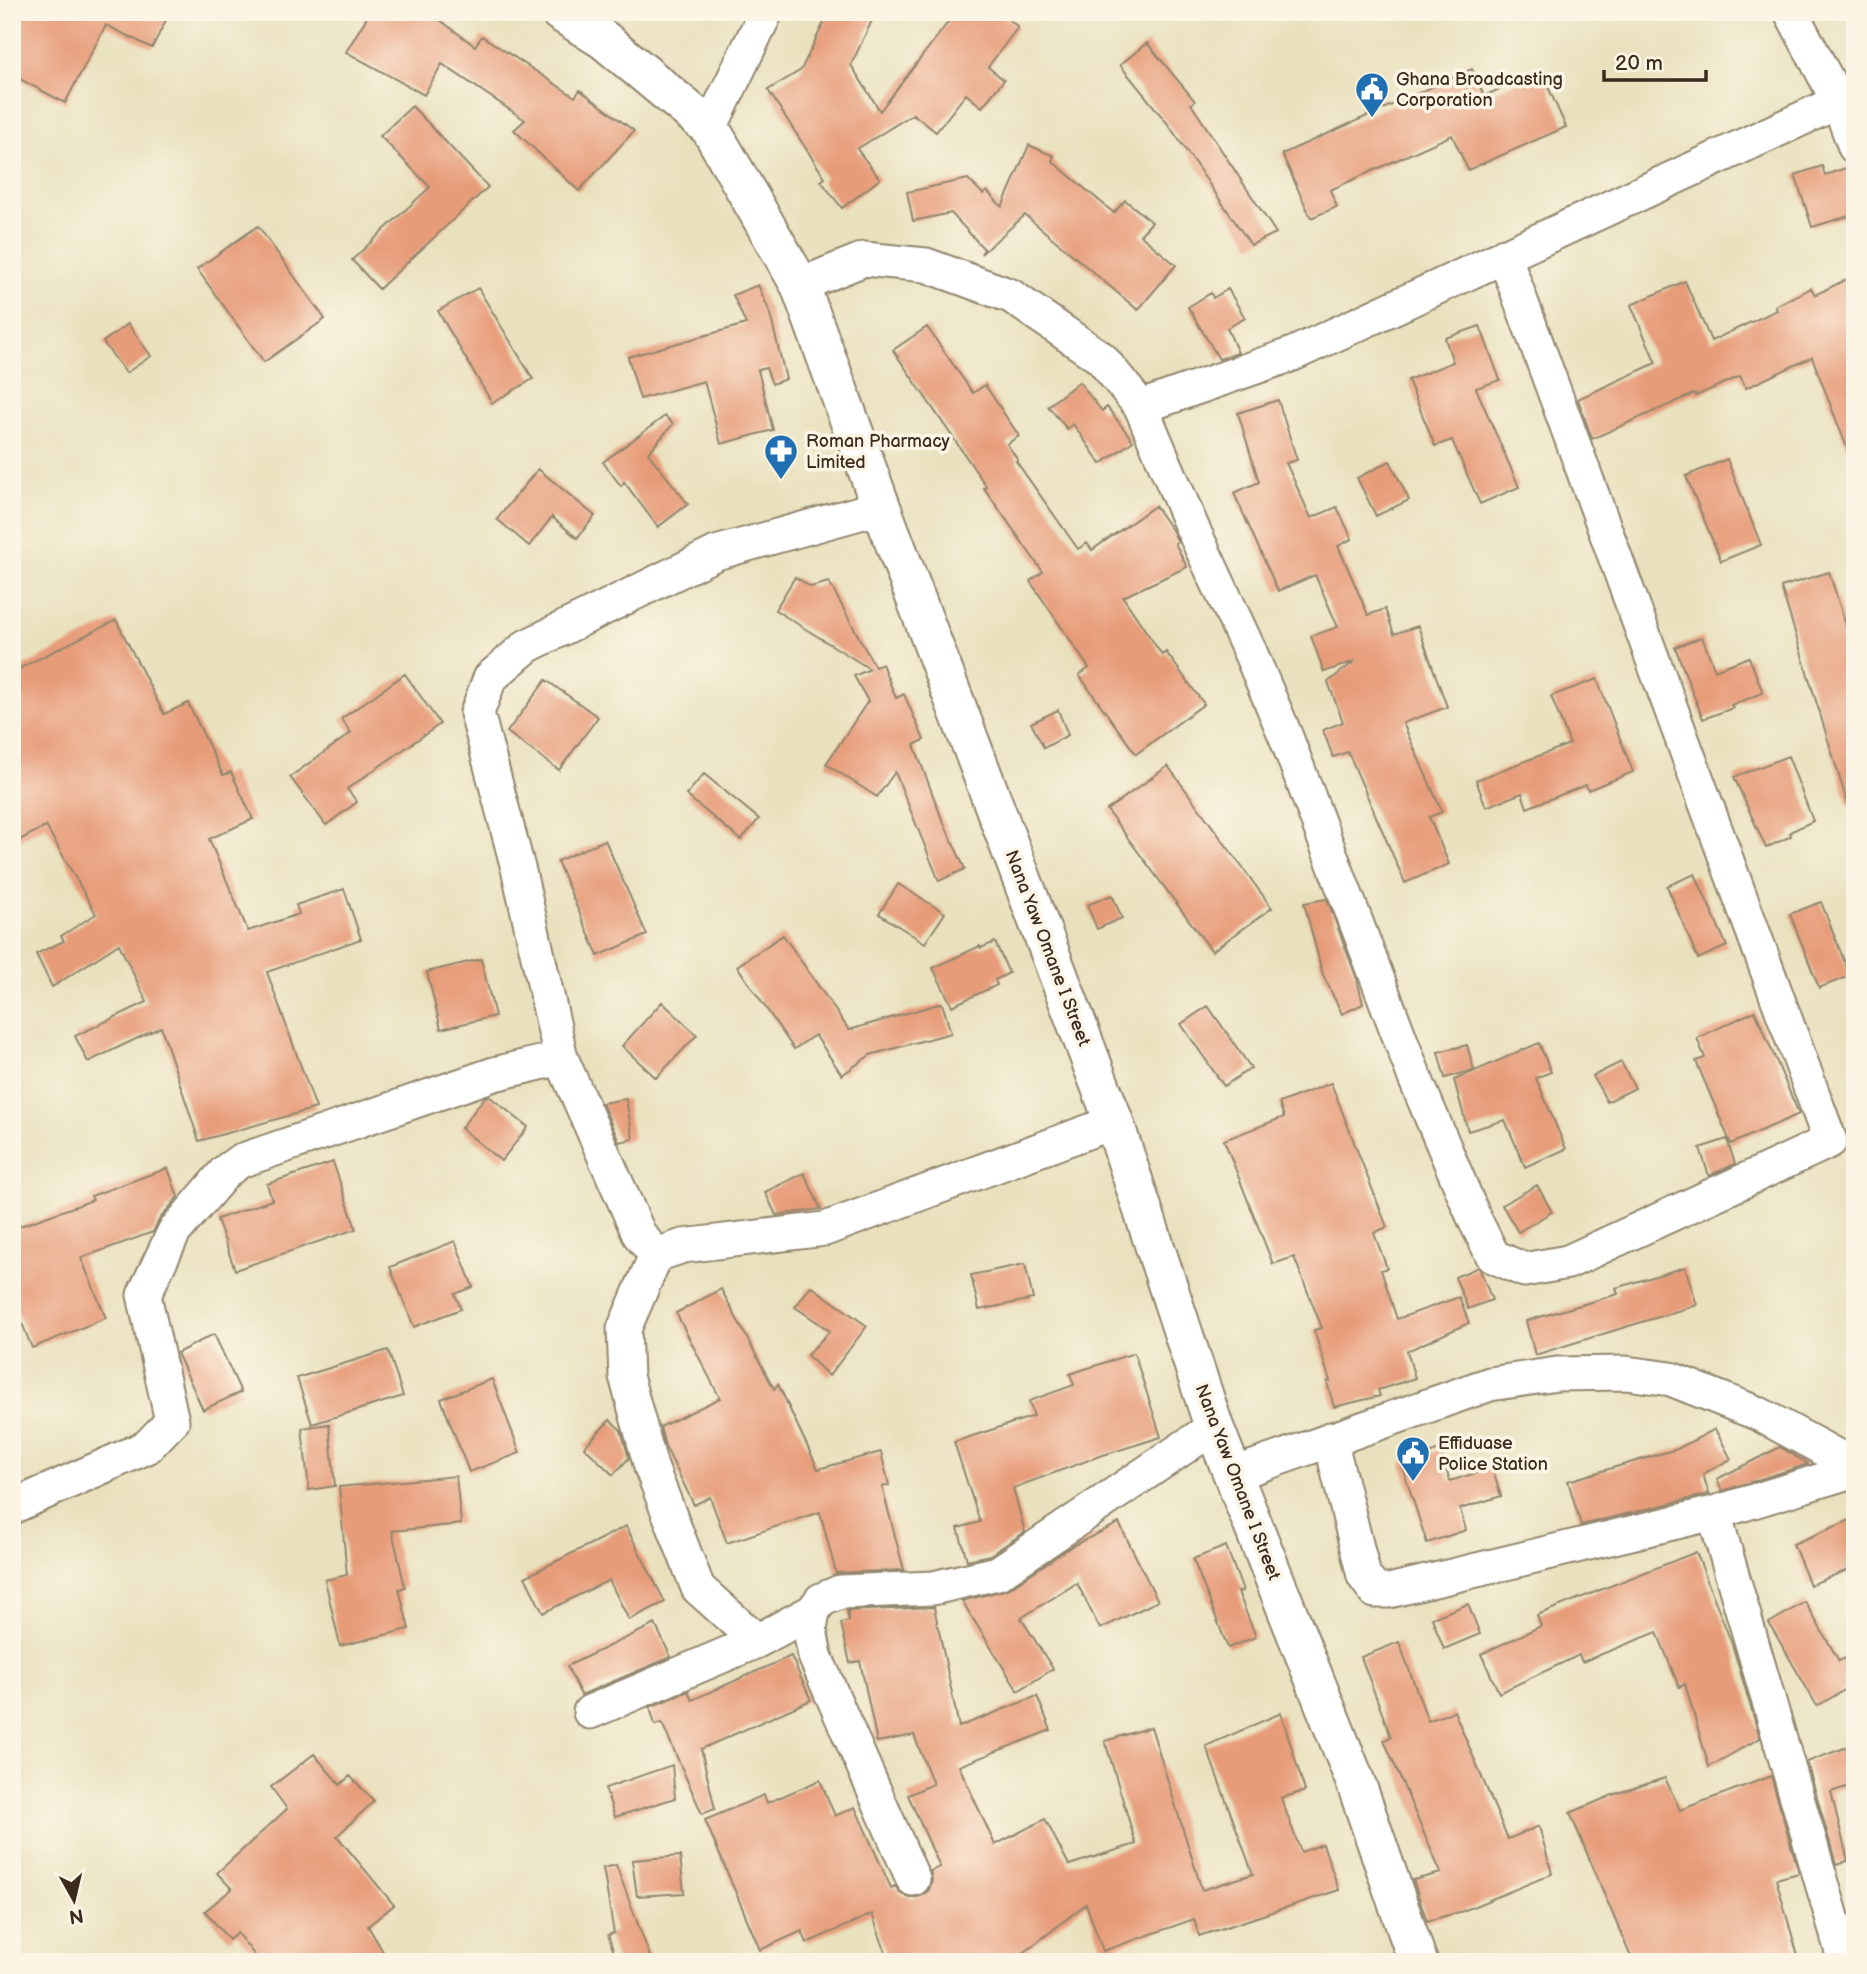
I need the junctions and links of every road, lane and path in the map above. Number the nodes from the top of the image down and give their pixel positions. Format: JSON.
{"nodes":[{"id":1,"x":560,"y":12,"type":"edge"},
{"id":2,"x":766,"y":12,"type":"edge"},
{"id":3,"x":1791,"y":12,"type":"edge"},
{"id":4,"x":1846,"y":97,"type":"edge"},
{"id":5,"x":710,"y":128,"type":"junction"},
{"id":6,"x":1855,"y":147,"type":"edge"},
{"id":7,"x":1504,"y":255,"type":"junction"},
{"id":8,"x":800,"y":285,"type":"junction"},
{"id":9,"x":1141,"y":407,"type":"junction"},
{"id":10,"x":881,"y":507,"type":"junction"},
{"id":11,"x":561,"y":1058,"type":"junction"},
{"id":12,"x":1114,"y":1122,"type":"junction"},
{"id":13,"x":1842,"y":1136,"type":"edge"},
{"id":14,"x":656,"y":1255,"type":"junction"},
{"id":15,"x":1214,"y":1427,"type":"junction"},
{"id":16,"x":1330,"y":1439,"type":"junction"},
{"id":17,"x":1855,"y":1468,"type":"edge"},
{"id":18,"x":1234,"y":1474,"type":"junction"},
{"id":19,"x":12,"y":1507,"type":"edge"},
{"id":20,"x":1714,"y":1514,"type":"junction"},
{"id":21,"x":813,"y":1611,"type":"junction"},
{"id":22,"x":757,"y":1641,"type":"junction"},
{"id":23,"x":590,"y":1712,"type":"dead end"},
{"id":24,"x":913,"y":1879,"type":"dead end"},
{"id":25,"x":1418,"y":1962,"type":"edge"},
{"id":26,"x":1845,"y":1962,"type":"edge"}],
"edges":[{"from":1,"to":5,"type":"main road","name":"Nana Yaw Omane I Street"},
{"from":2,"to":5,"type":"street"},
{"from":3,"to":4,"type":"street"},
{"from":4,"to":6,"type":"street"},
{"from":4,"to":7,"type":"street"},
{"from":5,"to":8,"type":"main road","name":"Nana Yaw Omane I Street"},
{"from":7,"to":9,"type":"street"},
{"from":7,"to":13,"type":"street"},
{"from":8,"to":9,"type":"street"},
{"from":8,"to":10,"type":"main road","name":"Nana Yaw Omane I Street"},
{"from":9,"to":13,"type":"street"},
{"from":10,"to":11,"type":"street"},
{"from":10,"to":12,"type":"main road","name":"Nana Yaw Omane I Street"},
{"from":11,"to":14,"type":"street"},
{"from":11,"to":19,"type":"street"},
{"from":12,"to":14,"type":"street"},
{"from":12,"to":15,"type":"main road","name":"Nana Yaw Omane I Street"},
{"from":14,"to":22,"type":"street"},
{"from":15,"to":18,"type":"main road","name":"Nana Yaw Omane I Street"},
{"from":15,"to":21,"type":"street"},
{"from":16,"to":17,"type":"street"},
{"from":16,"to":18,"type":"street"},
{"from":16,"to":20,"type":"street"},
{"from":17,"to":20,"type":"street"},
{"from":18,"to":25,"type":"main road","name":"Nana Yaw Omane I Street"},
{"from":20,"to":26,"type":"street"},
{"from":21,"to":22,"type":"street"},
{"from":21,"to":24,"type":"street"},
{"from":22,"to":23,"type":"street"}]}
